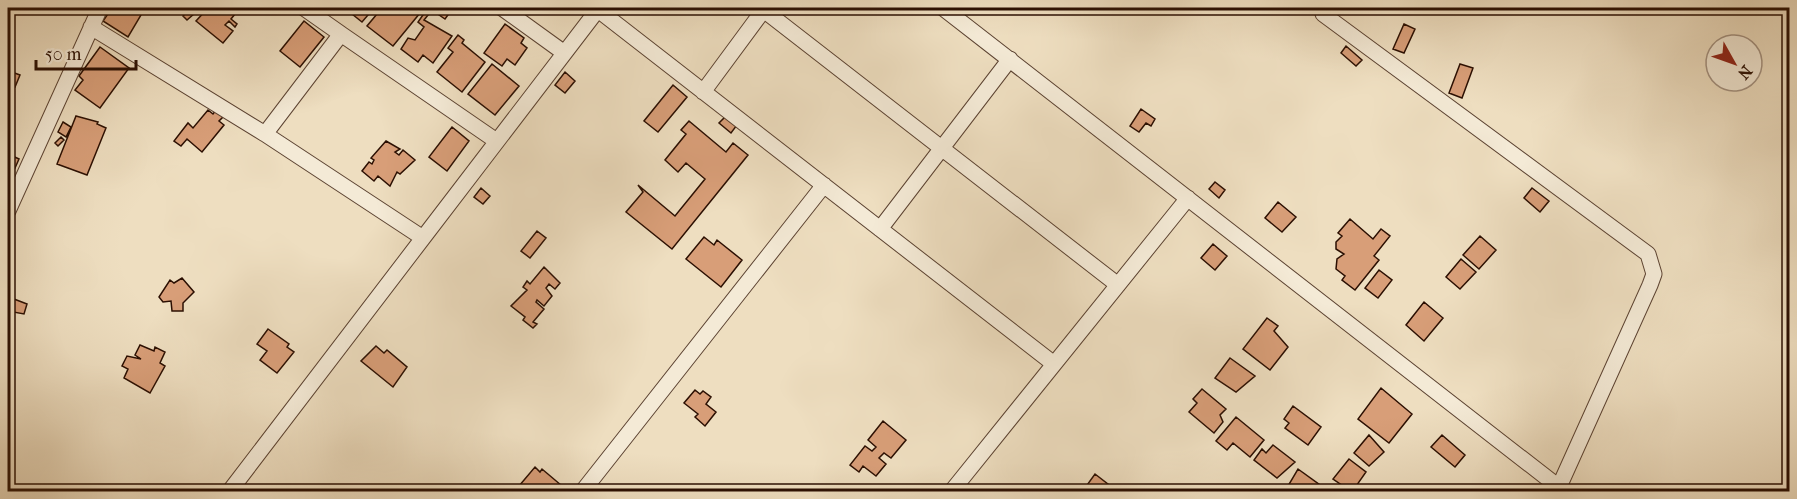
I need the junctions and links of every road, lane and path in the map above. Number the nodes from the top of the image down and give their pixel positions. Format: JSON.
{"nodes":[{"id":1,"x":100,"y":8,"type":"edge"},
{"id":2,"x":304,"y":8,"type":"edge"},
{"id":3,"x":502,"y":8,"type":"edge"},
{"id":4,"x":598,"y":8,"type":"edge"},
{"id":5,"x":763,"y":8,"type":"edge"},
{"id":6,"x":943,"y":8,"type":"edge"},
{"id":7,"x":1323,"y":14,"type":"dead end"},
{"id":8,"x":91,"y":27,"type":"junction"},
{"id":9,"x":341,"y":34,"type":"junction"},
{"id":10,"x":562,"y":52,"type":"junction"},
{"id":11,"x":1010,"y":59,"type":"junction"},
{"id":12,"x":703,"y":92,"type":"junction"},
{"id":13,"x":265,"y":134,"type":"junction"},
{"id":14,"x":495,"y":140,"type":"junction"},
{"id":15,"x":942,"y":148,"type":"junction"},
{"id":16,"x":824,"y":185,"type":"junction"},
{"id":17,"x":1188,"y":198,"type":"junction"},
{"id":18,"x":8,"y":212,"type":"edge"},
{"id":19,"x":880,"y":229,"type":"junction"},
{"id":20,"x":423,"y":238,"type":"junction"},
{"id":21,"x":1118,"y":285,"type":"junction"},
{"id":22,"x":1054,"y":364,"type":"junction"},
{"id":23,"x":1562,"y":489,"type":"edge"},
{"id":24,"x":229,"y":492,"type":"edge"},
{"id":25,"x":582,"y":492,"type":"edge"},
{"id":26,"x":951,"y":492,"type":"edge"}],
"edges":[{"from":1,"to":8,"type":"street"},
{"from":2,"to":9,"type":"street"},
{"from":3,"to":10,"type":"street"},
{"from":4,"to":10,"type":"street"},
{"from":4,"to":12,"type":"street"},
{"from":5,"to":12,"type":"street"},
{"from":5,"to":15,"type":"street"},
{"from":6,"to":11,"type":"street"},
{"from":7,"to":23,"type":"street"},
{"from":8,"to":13,"type":"street"},
{"from":8,"to":18,"type":"street"},
{"from":9,"to":13,"type":"street"},
{"from":9,"to":14,"type":"street"},
{"from":10,"to":14,"type":"street"},
{"from":11,"to":15,"type":"street"},
{"from":11,"to":17,"type":"street"},
{"from":12,"to":16,"type":"street"},
{"from":13,"to":20,"type":"street"},
{"from":14,"to":20,"type":"street"},
{"from":15,"to":19,"type":"street"},
{"from":15,"to":21,"type":"street"},
{"from":16,"to":19,"type":"street"},
{"from":16,"to":25,"type":"street"},
{"from":17,"to":21,"type":"street"},
{"from":17,"to":23,"type":"street"},
{"from":19,"to":22,"type":"street"},
{"from":20,"to":24,"type":"street"},
{"from":21,"to":22,"type":"street"},
{"from":22,"to":26,"type":"street"}]}
